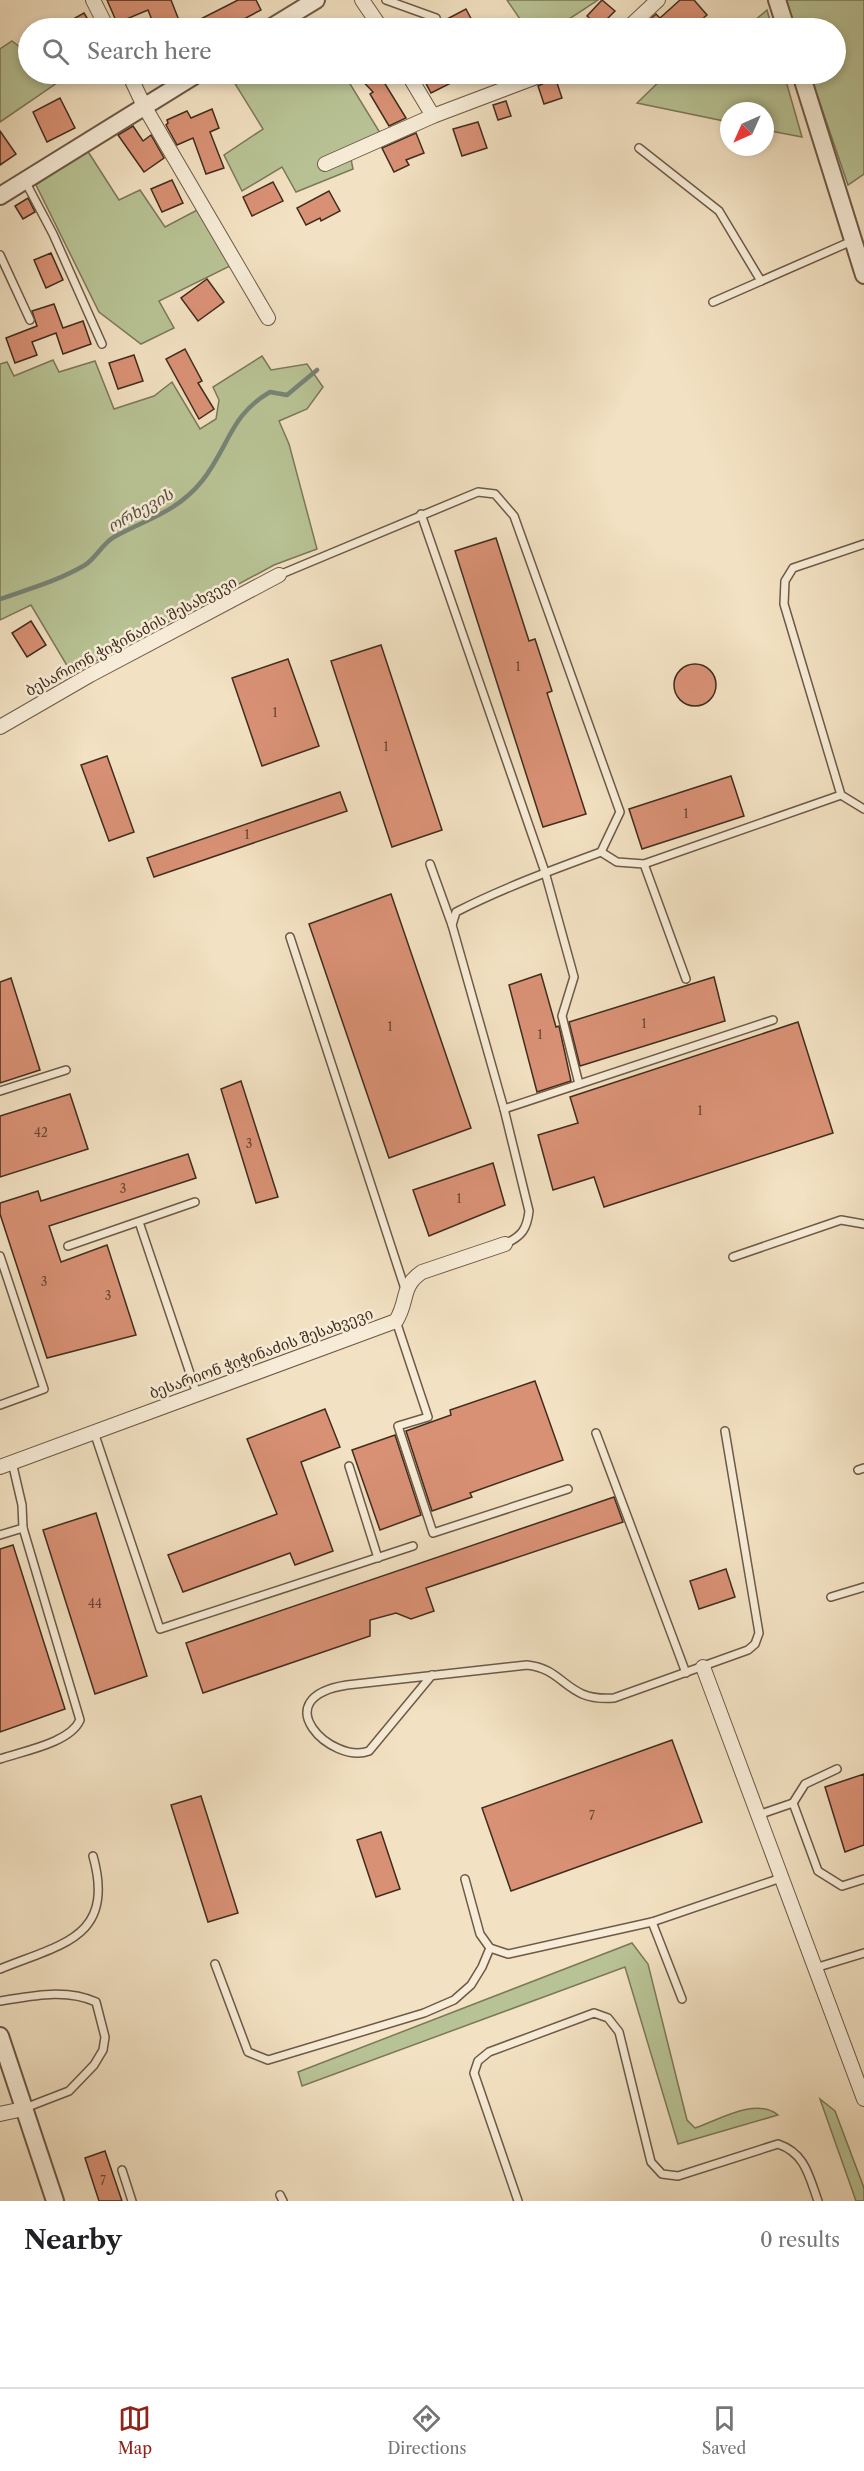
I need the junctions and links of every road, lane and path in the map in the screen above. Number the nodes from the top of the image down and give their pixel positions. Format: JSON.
{"nodes":[{"id":1,"x":93,"y":0,"type":"edge"},
{"id":2,"x":316,"y":0,"type":"edge"},
{"id":3,"x":386,"y":0,"type":"edge"},
{"id":4,"x":658,"y":0,"type":"edge"},
{"id":5,"x":777,"y":0,"type":"edge"},
{"id":6,"x":367,"y":1,"type":"edge"},
{"id":7,"x":102,"y":18,"type":"edge"},
{"id":8,"x":286,"y":18,"type":"edge"},
{"id":9,"x":376,"y":18,"type":"edge"},
{"id":10,"x":436,"y":18,"type":"dead end"},
{"id":11,"x":639,"y":18,"type":"edge"},
{"id":12,"x":783,"y":18,"type":"edge"},
{"id":13,"x":134,"y":84,"type":"edge"},
{"id":14,"x":180,"y":84,"type":"edge"},
{"id":15,"x":414,"y":84,"type":"edge"},
{"id":16,"x":518,"y":84,"type":"edge"},
{"id":17,"x":804,"y":84,"type":"edge"},
{"id":18,"x":144,"y":106,"type":"junction"},
{"id":19,"x":433,"y":116,"type":"junction"},
{"id":20,"x":639,"y":148,"type":"dead end"},
{"id":21,"x":325,"y":164,"type":"dead end"},
{"id":22,"x":24,"y":180,"type":"junction"},
{"id":23,"x":1,"y":193,"type":"edge"},
{"id":24,"x":852,"y":241,"type":"junction"},
{"id":25,"x":0,"y":255,"type":"edge"},
{"id":26,"x":864,"y":275,"type":"edge"},
{"id":27,"x":761,"y":281,"type":"junction"},
{"id":28,"x":713,"y":302,"type":"dead end"},
{"id":29,"x":268,"y":318,"type":"dead end"},
{"id":30,"x":30,"y":320,"type":"dead end"},
{"id":31,"x":102,"y":344,"type":"dead end"},
{"id":32,"x":421,"y":514,"type":"junction"},
{"id":33,"x":864,"y":544,"type":"edge"},
{"id":34,"x":279,"y":575,"type":"joint"},
{"id":35,"x":0,"y":727,"type":"edge"},
{"id":36,"x":841,"y":795,"type":"junction"},
{"id":37,"x":864,"y":809,"type":"edge"},
{"id":38,"x":601,"y":852,"type":"junction"},
{"id":39,"x":430,"y":864,"type":"dead end"},
{"id":40,"x":644,"y":864,"type":"junction"},
{"id":41,"x":545,"y":872,"type":"junction"},
{"id":42,"x":452,"y":925,"type":"junction"},
{"id":43,"x":290,"y":937,"type":"dead end"},
{"id":44,"x":686,"y":978,"type":"dead end"},
{"id":45,"x":773,"y":1020,"type":"dead end"},
{"id":46,"x":66,"y":1070,"type":"dead end"},
{"id":47,"x":579,"y":1084,"type":"junction"},
{"id":48,"x":0,"y":1091,"type":"edge"},
{"id":49,"x":504,"y":1109,"type":"junction"},
{"id":50,"x":195,"y":1203,"type":"dead end"},
{"id":51,"x":139,"y":1222,"type":"junction"},
{"id":52,"x":864,"y":1224,"type":"edge"},
{"id":53,"x":505,"y":1244,"type":"joint"},
{"id":54,"x":68,"y":1246,"type":"dead end"},
{"id":55,"x":0,"y":1256,"type":"edge"},
{"id":56,"x":733,"y":1257,"type":"dead end"},
{"id":57,"x":405,"y":1289,"type":"junction"},
{"id":58,"x":396,"y":1321,"type":"junction"},
{"id":59,"x":197,"y":1394,"type":"junction"},
{"id":60,"x":0,"y":1405,"type":"edge"},
{"id":61,"x":725,"y":1431,"type":"dead end"},
{"id":62,"x":94,"y":1432,"type":"junction"},
{"id":63,"x":596,"y":1433,"type":"dead end"},
{"id":64,"x":6,"y":1464,"type":"edge"},
{"id":65,"x":349,"y":1466,"type":"dead end"},
{"id":66,"x":568,"y":1489,"type":"dead end"},
{"id":67,"x":23,"y":1528,"type":"junction"},
{"id":68,"x":0,"y":1535,"type":"edge"},
{"id":69,"x":413,"y":1546,"type":"dead end"},
{"id":70,"x":378,"y":1558,"type":"junction"},
{"id":71,"x":864,"y":1587,"type":"edge"},
{"id":72,"x":831,"y":1597,"type":"dead end"},
{"id":73,"x":703,"y":1667,"type":"junction"},
{"id":74,"x":686,"y":1673,"type":"junction"},
{"id":75,"x":432,"y":1675,"type":"junction"},
{"id":76,"x":0,"y":1759,"type":"edge"},
{"id":77,"x":837,"y":1769,"type":"dead end"},
{"id":78,"x":793,"y":1803,"type":"junction"},
{"id":79,"x":758,"y":1815,"type":"junction"},
{"id":80,"x":93,"y":1856,"type":"dead end"},
{"id":81,"x":782,"y":1878,"type":"junction"},
{"id":82,"x":465,"y":1879,"type":"dead end"},
{"id":83,"x":864,"y":1879,"type":"edge"},
{"id":84,"x":652,"y":1922,"type":"junction"},
{"id":85,"x":490,"y":1948,"type":"junction"},
{"id":86,"x":864,"y":1953,"type":"edge"},
{"id":87,"x":215,"y":1964,"type":"dead end"},
{"id":88,"x":815,"y":1968,"type":"junction"},
{"id":89,"x":0,"y":1969,"type":"edge"},
{"id":90,"x":682,"y":1999,"type":"dead end"},
{"id":91,"x":0,"y":2001,"type":"edge"},
{"id":92,"x":0,"y":2036,"type":"edge"},
{"id":93,"x":864,"y":2099,"type":"edge"},
{"id":94,"x":23,"y":2109,"type":"junction"},
{"id":95,"x":0,"y":2114,"type":"edge"},
{"id":96,"x":122,"y":2170,"type":"dead end"},
{"id":97,"x":55,"y":2201,"type":"edge"},
{"id":98,"x":132,"y":2201,"type":"edge"},
{"id":99,"x":518,"y":2201,"type":"edge"},
{"id":100,"x":818,"y":2201,"type":"edge"}],
"edges":[{"from":1,"to":7,"type":"street"},
{"from":2,"to":8,"type":"street"},
{"from":3,"to":10,"type":"lane"},
{"from":4,"to":11,"type":"street"},
{"from":5,"to":12,"type":"street"},
{"from":6,"to":9,"type":"street"},
{"from":13,"to":18,"type":"street"},
{"from":14,"to":18,"type":"street"},
{"from":15,"to":19,"type":"street"},
{"from":16,"to":19,"type":"street"},
{"from":17,"to":24,"type":"street"},
{"from":18,"to":22,"type":"street"},
{"from":18,"to":29,"type":"street"},
{"from":19,"to":21,"type":"street"},
{"from":20,"to":27,"type":"lane"},
{"from":22,"to":23,"type":"street"},
{"from":22,"to":31,"type":"lane"},
{"from":24,"to":26,"type":"street"},
{"from":24,"to":27,"type":"lane"},
{"from":25,"to":30,"type":"lane"},
{"from":27,"to":28,"type":"lane"},
{"from":32,"to":34,"type":"lane"},
{"from":32,"to":38,"type":"lane"},
{"from":32,"to":41,"type":"lane"},
{"from":33,"to":36,"type":"lane"},
{"from":34,"to":35,"type":"street","name":"ბესარიონ ჭიჭინაძის შესახვევი"},
{"from":36,"to":37,"type":"lane"},
{"from":36,"to":40,"type":"lane"},
{"from":38,"to":40,"type":"lane"},
{"from":38,"to":41,"type":"lane"},
{"from":39,"to":42,"type":"lane"},
{"from":40,"to":44,"type":"lane"},
{"from":41,"to":42,"type":"lane"},
{"from":41,"to":47,"type":"lane"},
{"from":42,"to":49,"type":"lane"},
{"from":43,"to":57,"type":"lane"},
{"from":45,"to":47,"type":"lane"},
{"from":46,"to":48,"type":"lane"},
{"from":47,"to":49,"type":"lane"},
{"from":49,"to":53,"type":"lane"},
{"from":50,"to":51,"type":"lane"},
{"from":51,"to":54,"type":"lane"},
{"from":51,"to":59,"type":"lane"},
{"from":52,"to":56,"type":"lane"},
{"from":53,"to":57,"type":"street"},
{"from":55,"to":60,"type":"lane"},
{"from":57,"to":58,"type":"street","name":"ბესარიონ ჭიჭინაძის შესახვევი"},
{"from":58,"to":59,"type":"street","name":"ბესარიონ ჭიჭინაძის შესახვევი"},
{"from":58,"to":66,"type":"lane"},
{"from":59,"to":62,"type":"street","name":"ბესარიონ ჭიჭინაძის შესახვევი"},
{"from":61,"to":73,"type":"lane"},
{"from":62,"to":64,"type":"street","name":"ბესარიონ ჭიჭინაძის შესახვევი"},
{"from":62,"to":70,"type":"lane"},
{"from":63,"to":74,"type":"lane"},
{"from":64,"to":67,"type":"lane"},
{"from":65,"to":70,"type":"lane"},
{"from":67,"to":68,"type":"lane"},
{"from":67,"to":76,"type":"lane"},
{"from":69,"to":70,"type":"lane"},
{"from":71,"to":72,"type":"lane"},
{"from":73,"to":74,"type":"lane"},
{"from":73,"to":79,"type":"street"},
{"from":74,"to":75,"type":"lane"},
{"from":75,"to":75,"type":"lane"},
{"from":77,"to":78,"type":"lane"},
{"from":78,"to":79,"type":"lane"},
{"from":78,"to":83,"type":"lane"},
{"from":79,"to":81,"type":"street"},
{"from":80,"to":89,"type":"lane"},
{"from":81,"to":84,"type":"lane"},
{"from":81,"to":88,"type":"street"},
{"from":82,"to":85,"type":"lane"},
{"from":84,"to":85,"type":"lane"},
{"from":84,"to":90,"type":"lane"},
{"from":85,"to":87,"type":"lane"},
{"from":86,"to":88,"type":"lane"},
{"from":88,"to":93,"type":"street"},
{"from":91,"to":94,"type":"lane"},
{"from":92,"to":94,"type":"street"},
{"from":94,"to":95,"type":"street"},
{"from":94,"to":97,"type":"street"},
{"from":96,"to":98,"type":"lane"},
{"from":99,"to":100,"type":"lane"}]}
